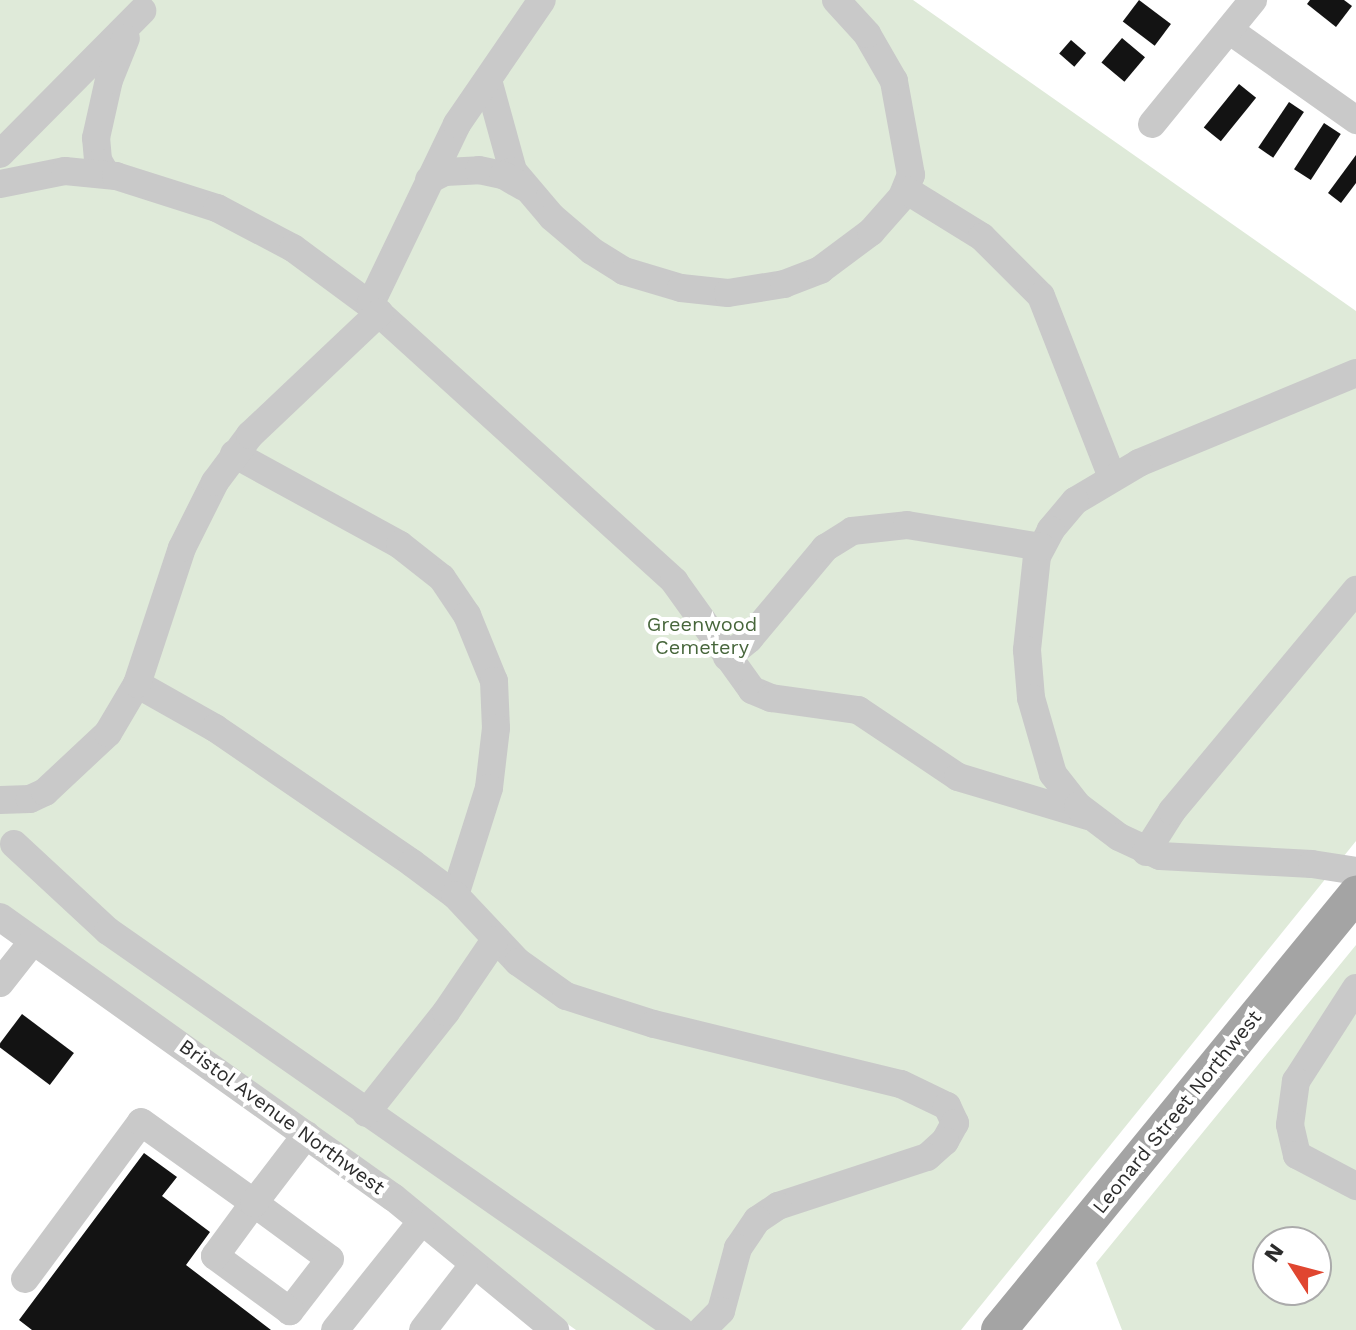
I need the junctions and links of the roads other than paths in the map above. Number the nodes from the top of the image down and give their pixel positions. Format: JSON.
{"nodes":[{"id":1,"x":542,"y":0,"type":"edge"},
{"id":2,"x":554,"y":0,"type":"edge"},
{"id":3,"x":836,"y":0,"type":"edge"},
{"id":4,"x":1253,"y":0,"type":"edge"},
{"id":5,"x":146,"y":5,"type":"edge"},
{"id":6,"x":1229,"y":30,"type":"junction"},
{"id":7,"x":518,"y":36,"type":"junction"},
{"id":8,"x":488,"y":80,"type":"junction"},
{"id":9,"x":1356,"y":120,"type":"edge"},
{"id":10,"x":1152,"y":124,"type":"dead end"},
{"id":11,"x":0,"y":154,"type":"edge"},
{"id":12,"x":106,"y":174,"type":"junction"},
{"id":13,"x":429,"y":180,"type":"junction"},
{"id":14,"x":0,"y":184,"type":"edge"},
{"id":15,"x":524,"y":187,"type":"junction"},
{"id":16,"x":906,"y":190,"type":"junction"},
{"id":17,"x":374,"y":309,"type":"junction"},
{"id":18,"x":1356,"y":373,"type":"edge"},
{"id":19,"x":234,"y":454,"type":"junction"},
{"id":20,"x":1112,"y":477,"type":"junction"},
{"id":21,"x":1041,"y":547,"type":"junction"},
{"id":22,"x":1356,"y":590,"type":"edge"},
{"id":23,"x":727,"y":657,"type":"junction"},
{"id":24,"x":137,"y":684,"type":"junction"},
{"id":25,"x":0,"y":800,"type":"edge"},
{"id":26,"x":1088,"y":816,"type":"junction"},
{"id":27,"x":14,"y":844,"type":"dead end"},
{"id":28,"x":1146,"y":852,"type":"junction"},
{"id":29,"x":1356,"y":871,"type":"edge"},
{"id":30,"x":1356,"y":894,"type":"edge"},
{"id":31,"x":455,"y":895,"type":"junction"},
{"id":32,"x":0,"y":917,"type":"edge"},
{"id":33,"x":495,"y":940,"type":"junction"},
{"id":34,"x":33,"y":941,"type":"junction"},
{"id":35,"x":0,"y":983,"type":"edge"},
{"id":36,"x":1356,"y":988,"type":"edge"},
{"id":37,"x":366,"y":1113,"type":"junction"},
{"id":38,"x":306,"y":1135,"type":"junction"},
{"id":39,"x":1356,"y":1186,"type":"edge"},
{"id":40,"x":422,"y":1221,"type":"junction"},
{"id":41,"x":474,"y":1264,"type":"junction"},
{"id":42,"x":25,"y":1279,"type":"dead end"},
{"id":43,"x":430,"y":1327,"type":"edge"},
{"id":44,"x":335,"y":1330,"type":"edge"},
{"id":45,"x":555,"y":1330,"type":"edge"},
{"id":46,"x":680,"y":1330,"type":"edge"},
{"id":47,"x":702,"y":1330,"type":"edge"},
{"id":48,"x":999,"y":1330,"type":"edge"}],
"edges":[{"from":1,"to":7,"type":"street"},
{"from":2,"to":7,"type":"street"},
{"from":3,"to":16,"type":"street"},
{"from":4,"to":6,"type":"street"},
{"from":5,"to":11,"type":"street"},
{"from":5,"to":12,"type":"street"},
{"from":6,"to":9,"type":"street"},
{"from":6,"to":10,"type":"street"},
{"from":7,"to":8,"type":"street"},
{"from":8,"to":13,"type":"street"},
{"from":8,"to":15,"type":"street"},
{"from":12,"to":14,"type":"street"},
{"from":12,"to":17,"type":"street"},
{"from":13,"to":15,"type":"street"},
{"from":13,"to":17,"type":"street"},
{"from":15,"to":16,"type":"street"},
{"from":16,"to":20,"type":"street"},
{"from":17,"to":19,"type":"street"},
{"from":17,"to":23,"type":"street"},
{"from":18,"to":20,"type":"street"},
{"from":19,"to":24,"type":"street"},
{"from":19,"to":31,"type":"street"},
{"from":20,"to":21,"type":"street"},
{"from":21,"to":23,"type":"street"},
{"from":21,"to":26,"type":"street"},
{"from":22,"to":28,"type":"street"},
{"from":23,"to":26,"type":"street"},
{"from":24,"to":25,"type":"street"},
{"from":24,"to":31,"type":"street"},
{"from":26,"to":28,"type":"street"},
{"from":27,"to":37,"type":"street"},
{"from":28,"to":29,"type":"street"},
{"from":30,"to":48,"type":"main road","name":"Leonard Street Northwest"},
{"from":31,"to":33,"type":"street"},
{"from":32,"to":34,"type":"street","name":"Bristol Avenue Northwest"},
{"from":33,"to":37,"type":"street"},
{"from":33,"to":47,"type":"street"},
{"from":34,"to":35,"type":"street"},
{"from":34,"to":38,"type":"street","name":"Bristol Avenue Northwest"},
{"from":36,"to":39,"type":"street"},
{"from":37,"to":46,"type":"street"},
{"from":38,"to":40,"type":"street","name":"Bristol Avenue Northwest"},
{"from":38,"to":42,"type":"street"},
{"from":40,"to":41,"type":"street","name":"Bristol Avenue Northwest"},
{"from":40,"to":44,"type":"street"},
{"from":41,"to":43,"type":"street"},
{"from":41,"to":45,"type":"street","name":"Bristol Avenue Northwest"}]}
